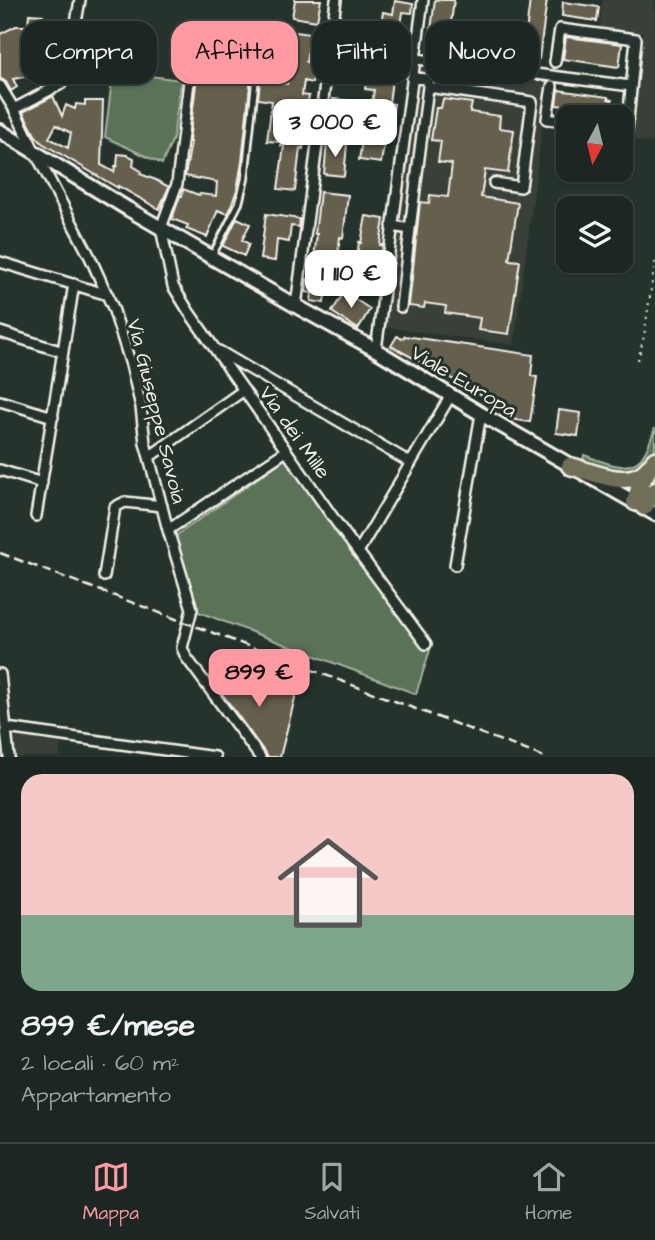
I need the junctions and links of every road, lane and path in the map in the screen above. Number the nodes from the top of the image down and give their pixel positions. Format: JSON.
{"nodes":[{"id":1,"x":80,"y":0,"type":"edge"},
{"id":2,"x":336,"y":0,"type":"edge"},
{"id":3,"x":423,"y":0,"type":"edge"},
{"id":4,"x":333,"y":21,"type":"edge"},
{"id":5,"x":411,"y":58,"type":"edge"},
{"id":6,"x":414,"y":58,"type":"junction"},
{"id":7,"x":555,"y":62,"type":"dead end"},
{"id":8,"x":412,"y":78,"type":"junction"},
{"id":9,"x":189,"y":84,"type":"edge"},
{"id":10,"x":255,"y":84,"type":"edge"},
{"id":11,"x":325,"y":84,"type":"edge"},
{"id":12,"x":0,"y":86,"type":"edge"},
{"id":13,"x":552,"y":86,"type":"dead end"},
{"id":14,"x":631,"y":86,"type":"junction"},
{"id":15,"x":428,"y":87,"type":"junction"},
{"id":16,"x":629,"y":105,"type":"edge"},
{"id":17,"x":14,"y":109,"type":"junction"},
{"id":18,"x":556,"y":120,"type":"edge"},
{"id":19,"x":0,"y":131,"type":"edge"},
{"id":20,"x":34,"y":152,"type":"junction"},
{"id":21,"x":494,"y":183,"type":"dead end"},
{"id":22,"x":391,"y":226,"type":"junction"},
{"id":23,"x":161,"y":228,"type":"junction"},
{"id":24,"x":410,"y":229,"type":"junction"},
{"id":25,"x":211,"y":257,"type":"junction"},
{"id":26,"x":655,"y":261,"type":"edge"},
{"id":27,"x":0,"y":262,"type":"edge"},
{"id":28,"x":74,"y":284,"type":"junction"},
{"id":29,"x":107,"y":295,"type":"junction"},
{"id":30,"x":296,"y":306,"type":"junction"},
{"id":31,"x":401,"y":307,"type":"dead end"},
{"id":32,"x":0,"y":332,"type":"edge"},
{"id":33,"x":215,"y":349,"type":"junction"},
{"id":34,"x":376,"y":350,"type":"junction"},
{"id":35,"x":63,"y":352,"type":"junction"},
{"id":36,"x":638,"y":360,"type":"dead end"},
{"id":37,"x":244,"y":390,"type":"junction"},
{"id":38,"x":451,"y":395,"type":"junction"},
{"id":39,"x":0,"y":401,"type":"edge"},
{"id":40,"x":481,"y":414,"type":"junction"},
{"id":41,"x":53,"y":417,"type":"junction"},
{"id":42,"x":286,"y":451,"type":"junction"},
{"id":43,"x":149,"y":457,"type":"junction"},
{"id":44,"x":411,"y":463,"type":"junction"},
{"id":45,"x":651,"y":465,"type":"edge"},
{"id":46,"x":570,"y":466,"type":"junction"},
{"id":47,"x":0,"y":470,"type":"edge"},
{"id":48,"x":42,"y":483,"type":"junction"},
{"id":49,"x":655,"y":491,"type":"edge"},
{"id":50,"x":162,"y":506,"type":"junction"},
{"id":51,"x":645,"y":507,"type":"edge"},
{"id":52,"x":36,"y":516,"type":"dead end"},
{"id":53,"x":168,"y":530,"type":"junction"},
{"id":54,"x":358,"y":552,"type":"junction"},
{"id":55,"x":455,"y":565,"type":"dead end"},
{"id":56,"x":104,"y":576,"type":"dead end"},
{"id":57,"x":426,"y":644,"type":"dead end"},
{"id":58,"x":0,"y":674,"type":"edge"},
{"id":59,"x":6,"y":728,"type":"junction"},
{"id":60,"x":9,"y":757,"type":"edge"},
{"id":61,"x":215,"y":757,"type":"edge"},
{"id":62,"x":260,"y":757,"type":"edge"}],
"edges":[{"from":1,"to":17,"type":"street"},
{"from":2,"to":4,"type":"street"},
{"from":3,"to":6,"type":"street"},
{"from":5,"to":6,"type":"street"},
{"from":6,"to":8,"type":"street"},
{"from":6,"to":14,"type":"street"},
{"from":7,"to":14,"type":"street"},
{"from":8,"to":15,"type":"street"},
{"from":8,"to":22,"type":"street"},
{"from":9,"to":23,"type":"street"},
{"from":10,"to":25,"type":"lane"},
{"from":11,"to":30,"type":"street"},
{"from":12,"to":17,"type":"street","name":"Via Giuseppe Savoia"},
{"from":13,"to":18,"type":"street"},
{"from":14,"to":16,"type":"street"},
{"from":15,"to":21,"type":"street"},
{"from":15,"to":24,"type":"street"},
{"from":17,"to":20,"type":"street","name":"Via Giuseppe Savoia"},
{"from":19,"to":20,"type":"main road","name":"Viale Europa"},
{"from":20,"to":23,"type":"main road","name":"Viale Europa"},
{"from":20,"to":29,"type":"street","name":"Via Giuseppe Savoia"},
{"from":22,"to":24,"type":"street"},
{"from":22,"to":34,"type":"street"},
{"from":23,"to":25,"type":"main road","name":"Viale Europa"},
{"from":23,"to":33,"type":"street","name":"Via dei Mille"},
{"from":24,"to":31,"type":"street"},
{"from":25,"to":30,"type":"main road","name":"Viale Europa"},
{"from":26,"to":36,"type":"path"},
{"from":27,"to":28,"type":"street"},
{"from":28,"to":29,"type":"street"},
{"from":28,"to":35,"type":"street"},
{"from":29,"to":43,"type":"street","name":"Via Giuseppe Savoia"},
{"from":30,"to":34,"type":"main road","name":"Viale Europa"},
{"from":32,"to":35,"type":"street"},
{"from":33,"to":37,"type":"street","name":"Via dei Mille"},
{"from":33,"to":44,"type":"street"},
{"from":34,"to":38,"type":"main road","name":"Viale Europa"},
{"from":35,"to":41,"type":"street"},
{"from":37,"to":42,"type":"street","name":"Via dei Mille"},
{"from":37,"to":43,"type":"street"},
{"from":38,"to":40,"type":"main road","name":"Viale Europa"},
{"from":38,"to":44,"type":"street"},
{"from":39,"to":41,"type":"street"},
{"from":40,"to":46,"type":"main road","name":"Viale Europa"},
{"from":40,"to":55,"type":"street"},
{"from":41,"to":48,"type":"street"},
{"from":42,"to":53,"type":"street"},
{"from":42,"to":54,"type":"street","name":"Via dei Mille"},
{"from":43,"to":50,"type":"street","name":"Via Giuseppe Savoia"},
{"from":44,"to":54,"type":"street"},
{"from":45,"to":46,"type":"highway"},
{"from":45,"to":51,"type":"highway"},
{"from":46,"to":51,"type":"main road","name":"Viale Europa"},
{"from":47,"to":48,"type":"street"},
{"from":48,"to":52,"type":"street"},
{"from":49,"to":51,"type":"highway"},
{"from":50,"to":53,"type":"street","name":"Via Giuseppe Savoia"},
{"from":50,"to":56,"type":"street"},
{"from":53,"to":62,"type":"street","name":"Via Giuseppe Savoia"},
{"from":54,"to":57,"type":"street","name":"Via dei Mille"},
{"from":58,"to":59,"type":"street"},
{"from":59,"to":60,"type":"street"},
{"from":59,"to":61,"type":"street"}]}
